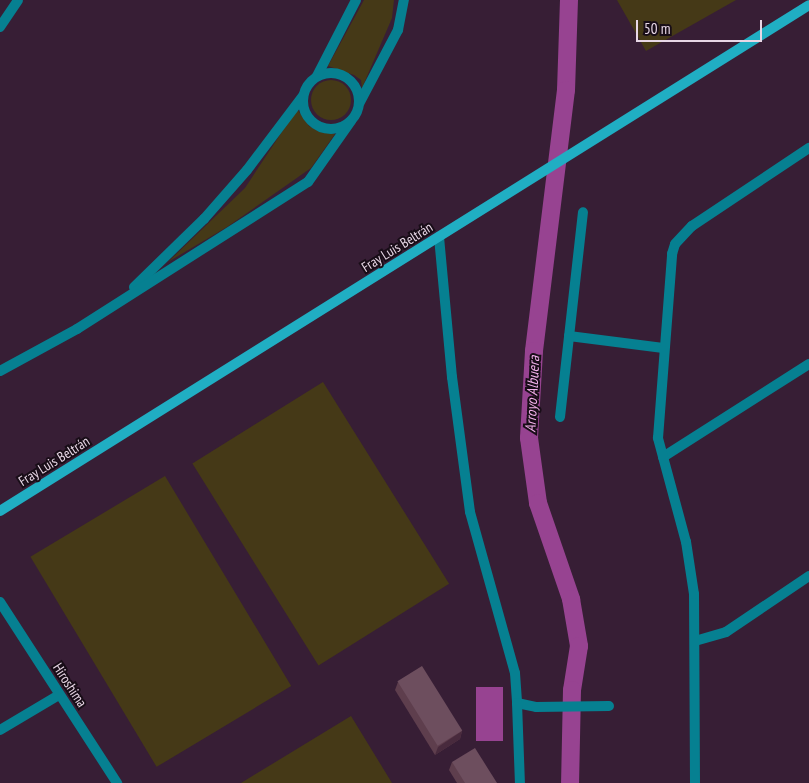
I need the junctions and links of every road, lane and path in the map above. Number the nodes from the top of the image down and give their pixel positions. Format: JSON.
{"nodes":[{"id":1,"x":18,"y":0,"type":"edge"},
{"id":2,"x":356,"y":0,"type":"edge"},
{"id":3,"x":404,"y":0,"type":"edge"},
{"id":4,"x":809,"y":5,"type":"edge"},
{"id":5,"x":0,"y":28,"type":"edge"},
{"id":6,"x":316,"y":76,"type":"junction"},
{"id":7,"x":303,"y":96,"type":"junction"},
{"id":8,"x":359,"y":105,"type":"junction"},
{"id":9,"x":351,"y":121,"type":"junction"},
{"id":10,"x":809,"y":148,"type":"edge"},
{"id":11,"x":583,"y":212,"type":"dead end"},
{"id":12,"x":439,"y":237,"type":"junction"},
{"id":13,"x":120,"y":300,"type":"junction"},
{"id":14,"x":569,"y":336,"type":"junction"},
{"id":15,"x":663,"y":348,"type":"junction"},
{"id":16,"x":809,"y":364,"type":"edge"},
{"id":17,"x":0,"y":371,"type":"edge"},
{"id":18,"x":560,"y":417,"type":"dead end"},
{"id":19,"x":663,"y":457,"type":"junction"},
{"id":20,"x":0,"y":511,"type":"edge"},
{"id":21,"x":809,"y":576,"type":"edge"},
{"id":22,"x":0,"y":602,"type":"edge"},
{"id":23,"x":695,"y":641,"type":"junction"},
{"id":24,"x":59,"y":694,"type":"junction"},
{"id":25,"x":517,"y":703,"type":"junction"},
{"id":26,"x":609,"y":706,"type":"dead end"},
{"id":27,"x":0,"y":730,"type":"edge"},
{"id":28,"x":117,"y":783,"type":"edge"},
{"id":29,"x":520,"y":783,"type":"edge"},
{"id":30,"x":695,"y":783,"type":"edge"}],
"edges":[{"from":1,"to":5,"type":"street"},
{"from":2,"to":6,"type":"street"},
{"from":3,"to":8,"type":"street"},
{"from":4,"to":12,"type":"street","name":"Fray Luis Beltrán"},
{"from":6,"to":7,"type":"street"},
{"from":6,"to":8,"type":"street"},
{"from":7,"to":9,"type":"street"},
{"from":7,"to":13,"type":"street"},
{"from":8,"to":9,"type":"street"},
{"from":9,"to":13,"type":"street"},
{"from":10,"to":15,"type":"street"},
{"from":11,"to":14,"type":"street"},
{"from":12,"to":20,"type":"street","name":"Fray Luis Beltrán"},
{"from":12,"to":25,"type":"street"},
{"from":13,"to":17,"type":"street"},
{"from":14,"to":15,"type":"street"},
{"from":14,"to":18,"type":"street"},
{"from":15,"to":19,"type":"street"},
{"from":16,"to":19,"type":"street"},
{"from":19,"to":23,"type":"street"},
{"from":21,"to":23,"type":"street"},
{"from":22,"to":24,"type":"street","name":"Hiroshima"},
{"from":23,"to":30,"type":"street"},
{"from":24,"to":27,"type":"street"},
{"from":24,"to":28,"type":"street","name":"Hiroshima"},
{"from":25,"to":26,"type":"street"},
{"from":25,"to":29,"type":"street"}]}
